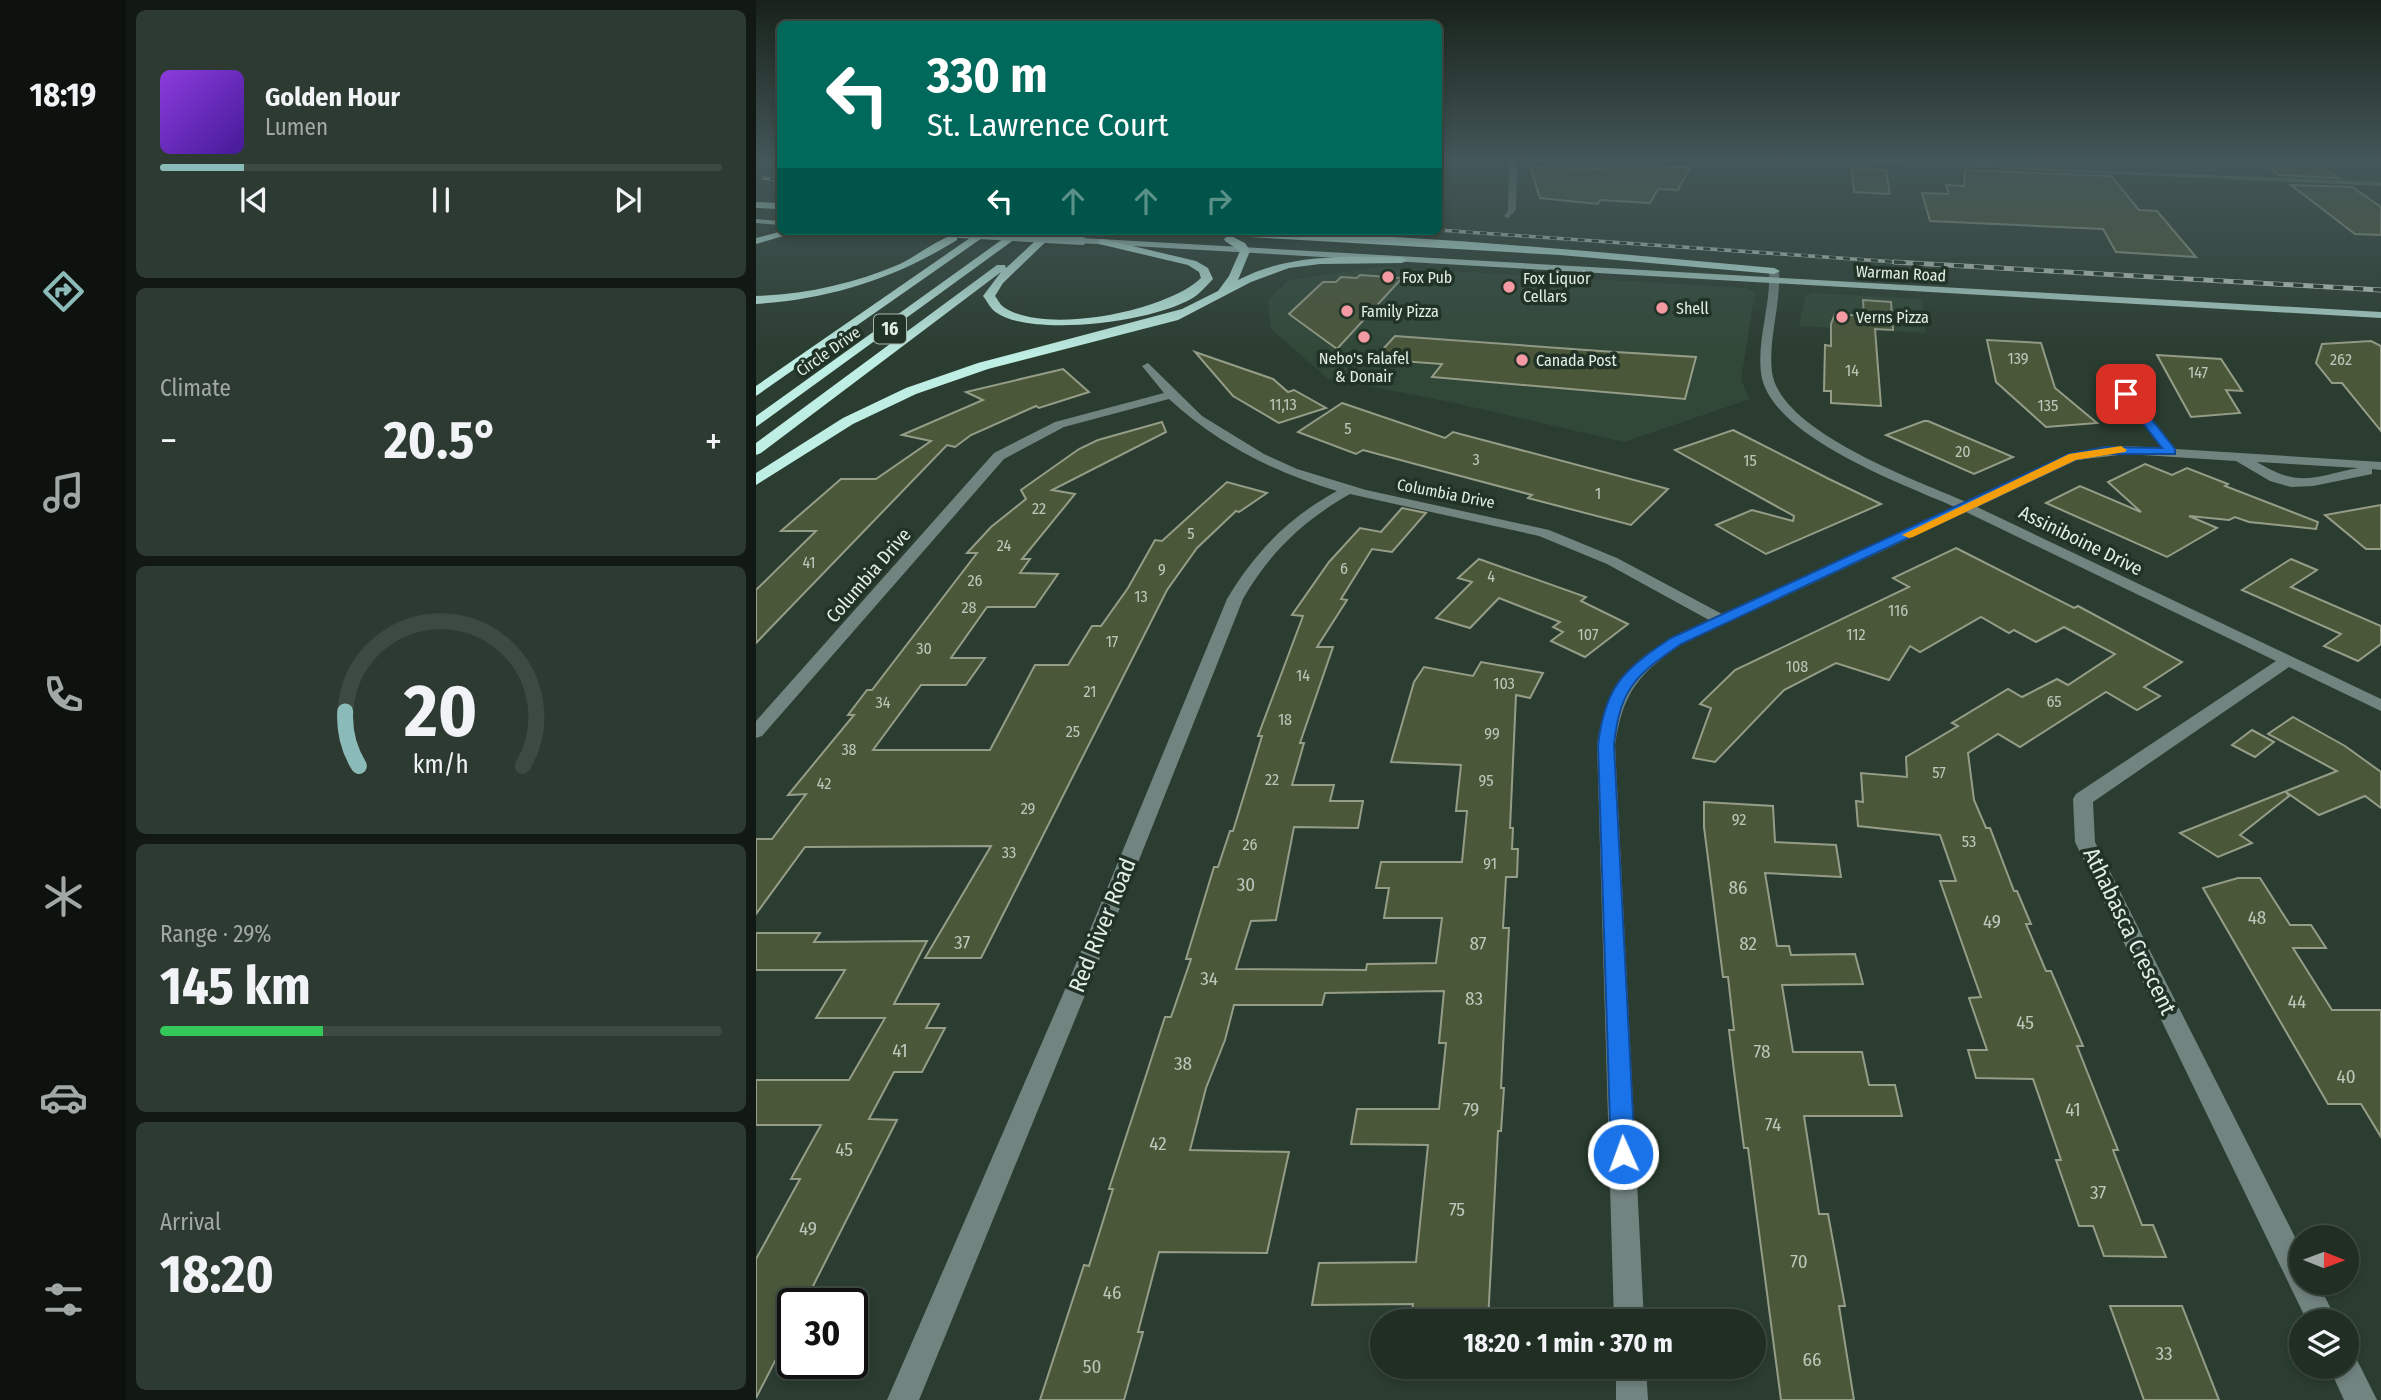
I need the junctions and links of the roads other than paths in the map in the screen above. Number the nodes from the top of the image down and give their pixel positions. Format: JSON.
{"nodes":[{"id":1,"x":779,"y":235,"type":"edge"},
{"id":2,"x":958,"y":235,"type":"edge"},
{"id":3,"x":977,"y":235,"type":"edge"},
{"id":4,"x":981,"y":235,"type":"edge"},
{"id":5,"x":1015,"y":235,"type":"edge"},
{"id":6,"x":1040,"y":235,"type":"edge"},
{"id":7,"x":1048,"y":235,"type":"edge"},
{"id":8,"x":1103,"y":235,"type":"edge"},
{"id":9,"x":1261,"y":235,"type":"edge"},
{"id":10,"x":1178,"y":236,"type":"dead end"},
{"id":11,"x":1230,"y":239,"type":"junction"},
{"id":12,"x":756,"y":241,"type":"edge"},
{"id":13,"x":1245,"y":251,"type":"junction"},
{"id":14,"x":1402,"y":260,"type":"junction"},
{"id":15,"x":1774,"y":276,"type":"junction"},
{"id":16,"x":756,"y":300,"type":"edge"},
{"id":17,"x":1210,"y":301,"type":"junction"},
{"id":18,"x":2381,"y":306,"type":"edge"},
{"id":19,"x":2381,"y":315,"type":"edge"},
{"id":20,"x":1148,"y":366,"type":"dead end"},
{"id":21,"x":2109,"y":372,"type":"dead end"},
{"id":22,"x":756,"y":392,"type":"edge"},
{"id":23,"x":1170,"y":395,"type":"junction"},
{"id":24,"x":756,"y":423,"type":"edge"},
{"id":25,"x":756,"y":450,"type":"edge"},
{"id":26,"x":2171,"y":451,"type":"junction"},
{"id":27,"x":2381,"y":468,"type":"edge"},
{"id":28,"x":756,"y":480,"type":"edge"},
{"id":29,"x":1350,"y":489,"type":"junction"},
{"id":30,"x":1969,"y":508,"type":"junction"},
{"id":31,"x":1720,"y":620,"type":"junction"},
{"id":32,"x":2287,"y":661,"type":"junction"},
{"id":33,"x":2381,"y":706,"type":"edge"},
{"id":34,"x":756,"y":732,"type":"edge"},
{"id":35,"x":2289,"y":1255,"type":"edge"},
{"id":36,"x":1629,"y":1309,"type":"edge"},
{"id":37,"x":1631,"y":1379,"type":"edge"},
{"id":38,"x":2350,"y":1379,"type":"edge"},
{"id":39,"x":904,"y":1400,"type":"edge"},
{"id":40,"x":1632,"y":1400,"type":"edge"},
{"id":41,"x":2361,"y":1400,"type":"edge"}],
"edges":[{"from":1,"to":12,"type":"highway"},
{"from":2,"to":16,"type":"highway"},
{"from":3,"to":8,"type":"main road","name":"Warman Road","bridge":true},
{"from":4,"to":22,"type":"highway","name":"Circle Drive","number":"16"},
{"from":5,"to":24,"type":"highway","name":"Circle Drive","number":"16"},
{"from":6,"to":25,"type":"highway"},
{"from":7,"to":8,"type":"highway"},
{"from":8,"to":13,"type":"main road","name":"Warman Road"},
{"from":9,"to":15,"type":"highway"},
{"from":10,"to":11,"type":"main road","name":"Warman Road"},
{"from":11,"to":13,"type":"highway"},
{"from":11,"to":15,"type":"main road","name":"Warman Road"},
{"from":13,"to":14,"type":"main road","name":"Warman Road"},
{"from":13,"to":17,"type":"highway"},
{"from":14,"to":15,"type":"main road","name":"Warman Road"},
{"from":14,"to":17,"type":"highway"},
{"from":15,"to":18,"type":"main road","name":"Warman Road"},
{"from":15,"to":19,"type":"main road","name":"Warman Road"},
{"from":15,"to":30,"type":"street","name":"Assiniboine Drive"},
{"from":17,"to":28,"type":"highway"},
{"from":20,"to":23,"type":"street","name":"Columbia Drive"},
{"from":21,"to":26,"type":"street"},
{"from":23,"to":29,"type":"street","name":"Columbia Drive"},
{"from":23,"to":34,"type":"street","name":"Columbia Drive"},
{"from":26,"to":27,"type":"street"},
{"from":26,"to":30,"type":"street"},
{"from":29,"to":31,"type":"street","name":"Columbia Drive"},
{"from":29,"to":39,"type":"street","name":"Red River Road"},
{"from":30,"to":31,"type":"street"},
{"from":30,"to":32,"type":"street","name":"Assiniboine Drive"},
{"from":31,"to":36,"type":"street"},
{"from":32,"to":33,"type":"street","name":"Assiniboine Drive"},
{"from":32,"to":35,"type":"street","name":"Athabasca Crescent"},
{"from":37,"to":40,"type":"street"},
{"from":38,"to":41,"type":"street"}]}
